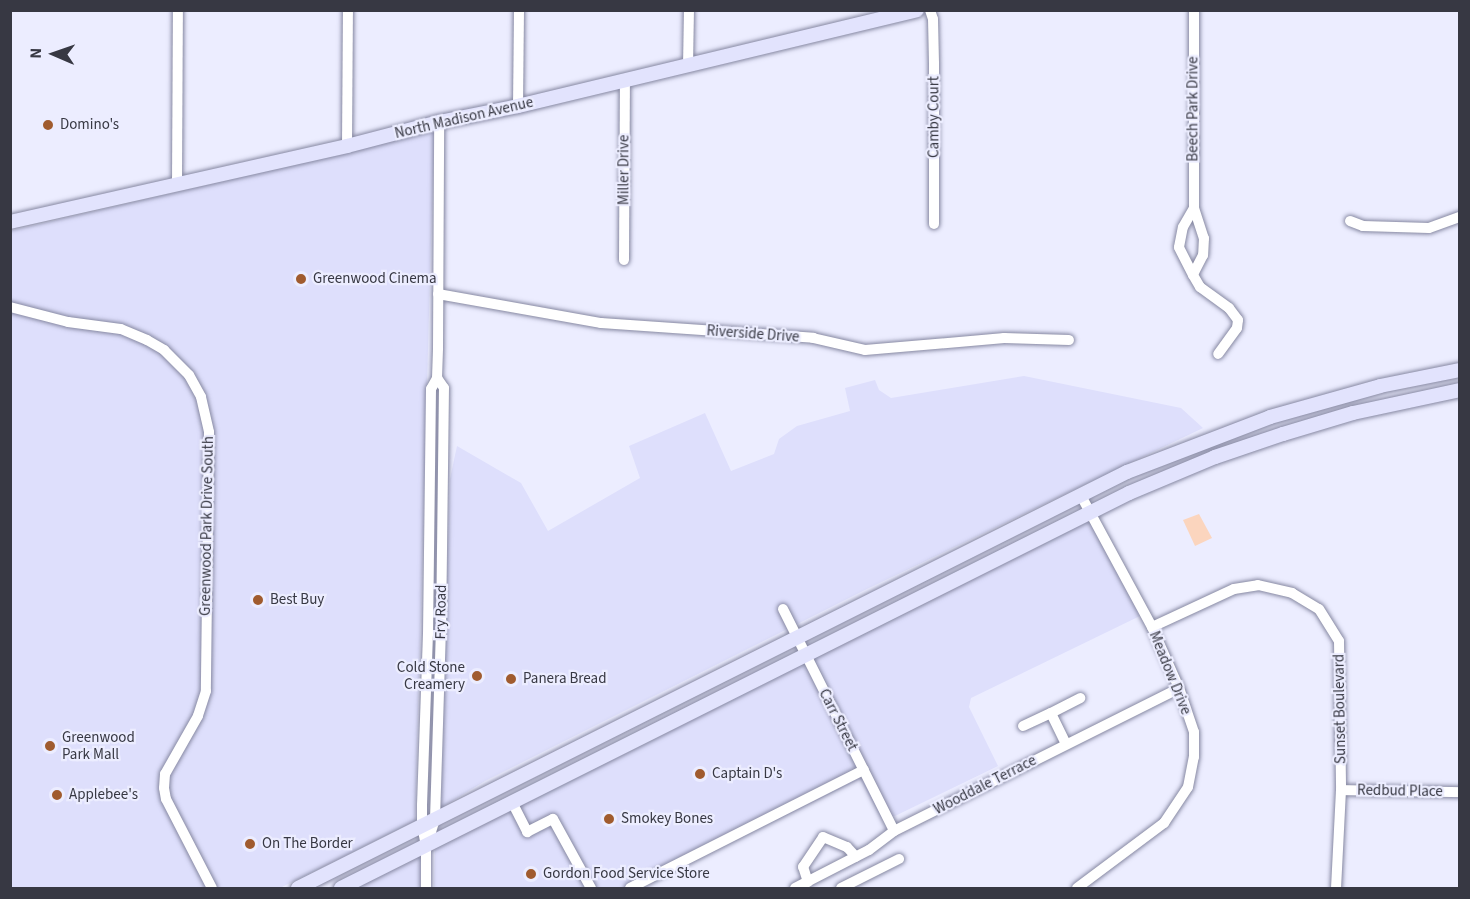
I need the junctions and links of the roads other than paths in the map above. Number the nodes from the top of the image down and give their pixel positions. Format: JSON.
{"nodes":[{"id":1,"x":178,"y":10,"type":"edge"},
{"id":2,"x":348,"y":10,"type":"edge"},
{"id":3,"x":519,"y":10,"type":"edge"},
{"id":4,"x":689,"y":10,"type":"edge"},
{"id":5,"x":917,"y":10,"type":"edge"},
{"id":6,"x":930,"y":10,"type":"edge"},
{"id":7,"x":1194,"y":10,"type":"edge"},
{"id":8,"x":688,"y":66,"type":"junction"},
{"id":9,"x":625,"y":80,"type":"junction"},
{"id":10,"x":519,"y":106,"type":"junction"},
{"id":11,"x":439,"y":122,"type":"junction"},
{"id":12,"x":348,"y":146,"type":"junction"},
{"id":13,"x":177,"y":184,"type":"junction"},
{"id":14,"x":1194,"y":208,"type":"junction"},
{"id":15,"x":1460,"y":217,"type":"edge"},
{"id":16,"x":1350,"y":221,"type":"dead end"},
{"id":17,"x":10,"y":222,"type":"edge"},
{"id":18,"x":934,"y":224,"type":"dead end"},
{"id":19,"x":624,"y":260,"type":"dead end"},
{"id":20,"x":1193,"y":275,"type":"junction"},
{"id":21,"x":438,"y":294,"type":"junction"},
{"id":22,"x":10,"y":307,"type":"edge"},
{"id":23,"x":1069,"y":340,"type":"dead end"},
{"id":24,"x":1218,"y":354,"type":"dead end"},
{"id":25,"x":1460,"y":370,"type":"edge"},
{"id":26,"x":437,"y":378,"type":"junction"},
{"id":27,"x":1460,"y":390,"type":"edge"},
{"id":28,"x":1080,"y":494,"type":"junction"},
{"id":29,"x":1090,"y":512,"type":"junction"},
{"id":30,"x":783,"y":609,"type":"dead end"},
{"id":31,"x":1152,"y":627,"type":"junction"},
{"id":32,"x":796,"y":637,"type":"junction"},
{"id":33,"x":806,"y":654,"type":"junction"},
{"id":34,"x":1179,"y":688,"type":"junction"},
{"id":35,"x":1080,"y":698,"type":"dead end"},
{"id":36,"x":1051,"y":713,"type":"junction"},
{"id":37,"x":1023,"y":726,"type":"dead end"},
{"id":38,"x":1066,"y":744,"type":"junction"},
{"id":39,"x":864,"y":770,"type":"junction"},
{"id":40,"x":1341,"y":790,"type":"junction"},
{"id":41,"x":1460,"y":792,"type":"edge"},
{"id":42,"x":512,"y":802,"type":"junction"},
{"id":43,"x":435,"y":819,"type":"junction"},
{"id":44,"x":422,"y":825,"type":"junction"},
{"id":45,"x":894,"y":831,"type":"junction"},
{"id":46,"x":426,"y":846,"type":"junction"},
{"id":47,"x":855,"y":858,"type":"junction"},
{"id":48,"x":899,"y":859,"type":"dead end"},
{"id":49,"x":864,"y":877,"type":"junction"},
{"id":50,"x":808,"y":882,"type":"junction"},
{"id":51,"x":212,"y":888,"type":"edge"},
{"id":52,"x":298,"y":888,"type":"edge"},
{"id":53,"x":341,"y":888,"type":"edge"},
{"id":54,"x":426,"y":888,"type":"edge"},
{"id":55,"x":591,"y":888,"type":"edge"},
{"id":56,"x":630,"y":888,"type":"edge"},
{"id":57,"x":795,"y":888,"type":"edge"},
{"id":58,"x":841,"y":888,"type":"edge"},
{"id":59,"x":1077,"y":888,"type":"edge"},
{"id":60,"x":1336,"y":888,"type":"edge"}],
"edges":[{"from":1,"to":13,"type":"street"},
{"from":2,"to":12,"type":"street"},
{"from":3,"to":10,"type":"street"},
{"from":4,"to":8,"type":"street"},
{"from":5,"to":8,"type":"main road","name":"North Madison Avenue"},
{"from":6,"to":18,"type":"street","name":"Camby Court"},
{"from":7,"to":14,"type":"street","name":"Beech Park Drive"},
{"from":8,"to":9,"type":"main road","name":"North Madison Avenue"},
{"from":9,"to":10,"type":"main road","name":"North Madison Avenue"},
{"from":9,"to":19,"type":"street","name":"Miller Drive"},
{"from":10,"to":11,"type":"main road","name":"North Madison Avenue"},
{"from":11,"to":12,"type":"main road","name":"North Madison Avenue"},
{"from":11,"to":21,"type":"street","name":"Fry Road"},
{"from":12,"to":13,"type":"main road","name":"North Madison Avenue"},
{"from":13,"to":17,"type":"main road","name":"North Madison Avenue"},
{"from":14,"to":20,"type":"street","name":"Beech Park Drive"},
{"from":14,"to":20,"type":"street","name":"Beech Park Drive"},
{"from":15,"to":16,"type":"street"},
{"from":20,"to":24,"type":"street","name":"Beech Park Drive"},
{"from":21,"to":23,"type":"street","name":"Riverside Drive"},
{"from":21,"to":26,"type":"street","name":"Fry Road"},
{"from":22,"to":51,"type":"street","name":"Greenwood Park Drive South"},
{"from":25,"to":28,"type":"main road"},
{"from":26,"to":43,"type":"street","name":"Fry Road"},
{"from":26,"to":44,"type":"street","name":"Fry Road"},
{"from":27,"to":29,"type":"main road"},
{"from":28,"to":29,"type":"street","name":"Meadow Drive"},
{"from":28,"to":32,"type":"main road"},
{"from":29,"to":31,"type":"street","name":"Meadow Drive"},
{"from":29,"to":33,"type":"main road"},
{"from":30,"to":32,"type":"street","name":"Carr Street"},
{"from":31,"to":34,"type":"street","name":"Meadow Drive"},
{"from":31,"to":40,"type":"street","name":"Sunset Boulevard"},
{"from":32,"to":33,"type":"street","name":"Carr Street"},
{"from":32,"to":43,"type":"main road"},
{"from":33,"to":39,"type":"street","name":"Carr Street"},
{"from":33,"to":42,"type":"main road"},
{"from":34,"to":38,"type":"street","name":"Wooddale Terrace"},
{"from":34,"to":59,"type":"street","name":"Meadow Drive"},
{"from":35,"to":36,"type":"street"},
{"from":36,"to":37,"type":"street"},
{"from":36,"to":38,"type":"street"},
{"from":38,"to":45,"type":"street","name":"Wooddale Terrace"},
{"from":39,"to":45,"type":"street","name":"Carr Street"},
{"from":39,"to":56,"type":"street"},
{"from":40,"to":41,"type":"street","name":"Redbud Place"},
{"from":40,"to":60,"type":"street","name":"Sunset Boulevard"},
{"from":42,"to":46,"type":"main road"},
{"from":42,"to":55,"type":"street"},
{"from":43,"to":44,"type":"main road"},
{"from":43,"to":46,"type":"street","name":"Fry Road"},
{"from":44,"to":46,"type":"street","name":"Fry Road"},
{"from":44,"to":52,"type":"main road"},
{"from":45,"to":47,"type":"street","name":"Wooddale Terrace"},
{"from":46,"to":53,"type":"main road"},
{"from":46,"to":54,"type":"street","name":"Fry Road"},
{"from":47,"to":49,"type":"street"},
{"from":47,"to":50,"type":"street","name":"Wooddale Terrace"},
{"from":47,"to":50,"type":"street"},
{"from":48,"to":49,"type":"street"},
{"from":49,"to":58,"type":"street"},
{"from":50,"to":57,"type":"street","name":"Wooddale Terrace"}]}
